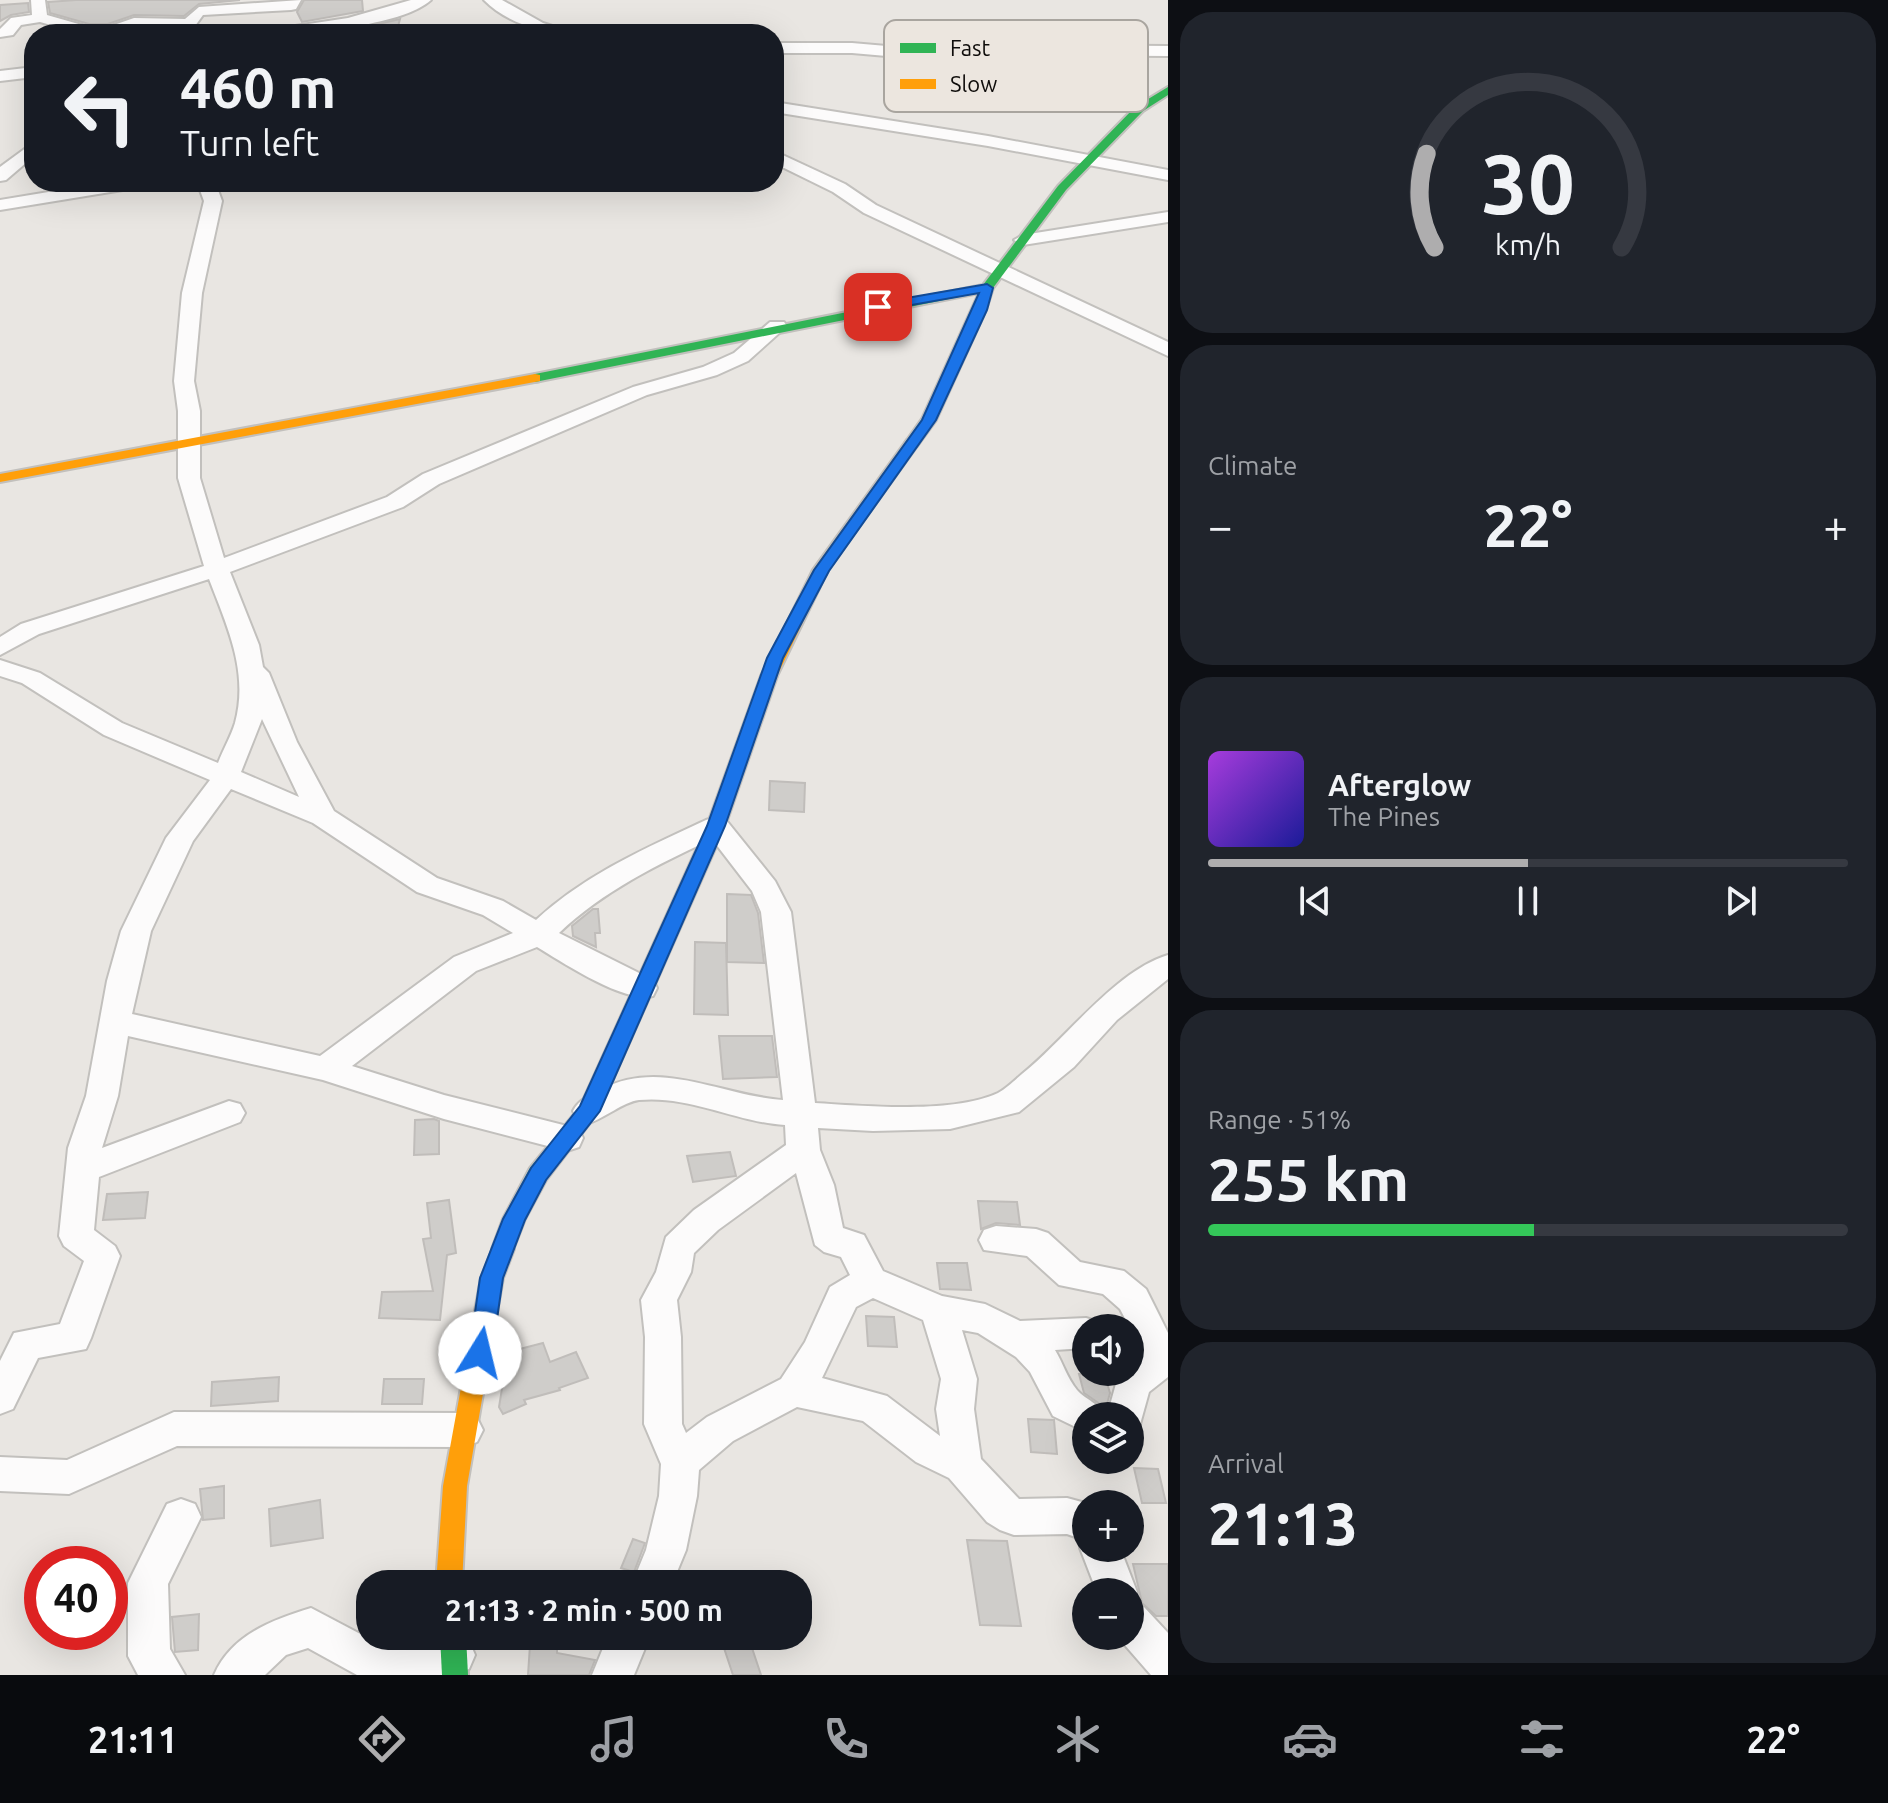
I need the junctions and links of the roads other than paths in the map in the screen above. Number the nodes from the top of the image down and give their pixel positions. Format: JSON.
{"nodes":[{"id":1,"x":38,"y":0,"type":"edge"},
{"id":2,"x":424,"y":0,"type":"edge"},
{"id":3,"x":491,"y":0,"type":"edge"},
{"id":4,"x":292,"y":3,"type":"edge"},
{"id":5,"x":40,"y":18,"type":"junction"},
{"id":6,"x":63,"y":24,"type":"edge"},
{"id":7,"x":129,"y":24,"type":"edge"},
{"id":8,"x":151,"y":24,"type":"edge"},
{"id":9,"x":188,"y":24,"type":"edge"},
{"id":10,"x":317,"y":24,"type":"edge"},
{"id":11,"x":335,"y":24,"type":"edge"},
{"id":12,"x":534,"y":24,"type":"edge"},
{"id":13,"x":0,"y":33,"type":"edge"},
{"id":14,"x":784,"y":48,"type":"edge"},
{"id":15,"x":884,"y":51,"type":"edge"},
{"id":16,"x":1148,"y":51,"type":"edge"},
{"id":17,"x":1168,"y":51,"type":"edge"},
{"id":18,"x":24,"y":73,"type":"edge"},
{"id":19,"x":0,"y":76,"type":"edge"},
{"id":20,"x":1168,"y":90,"type":"edge"},
{"id":21,"x":1148,"y":103,"type":"edge"},
{"id":22,"x":784,"y":108,"type":"edge"},
{"id":23,"x":1136,"y":112,"type":"edge"},
{"id":24,"x":24,"y":156,"type":"edge"},
{"id":25,"x":1089,"y":160,"type":"junction"},
{"id":26,"x":784,"y":161,"type":"edge"},
{"id":27,"x":1168,"y":175,"type":"edge"},
{"id":28,"x":0,"y":176,"type":"edge"},
{"id":29,"x":80,"y":192,"type":"edge"},
{"id":30,"x":210,"y":192,"type":"edge"},
{"id":31,"x":0,"y":205,"type":"edge"},
{"id":32,"x":1168,"y":217,"type":"edge"},
{"id":33,"x":1023,"y":240,"type":"junction"},
{"id":34,"x":1000,"y":271,"type":"junction"},
{"id":35,"x":987,"y":288,"type":"junction"},
{"id":36,"x":777,"y":326,"type":"junction"},
{"id":37,"x":1168,"y":350,"type":"edge"},
{"id":38,"x":188,"y":441,"type":"junction"},
{"id":39,"x":0,"y":478,"type":"edge"},
{"id":40,"x":217,"y":568,"type":"junction"},
{"id":41,"x":0,"y":648,"type":"edge"},
{"id":42,"x":248,"y":654,"type":"junction"},
{"id":43,"x":0,"y":668,"type":"edge"},
{"id":44,"x":225,"y":778,"type":"junction"},
{"id":45,"x":323,"y":817,"type":"junction"},
{"id":46,"x":716,"y":826,"type":"junction"},
{"id":47,"x":539,"y":934,"type":"junction"},
{"id":48,"x":1168,"y":966,"type":"edge"},
{"id":49,"x":642,"y":988,"type":"junction"},
{"id":50,"x":117,"y":1022,"type":"junction"},
{"id":51,"x":325,"y":1069,"type":"junction"},
{"id":52,"x":589,"y":1111,"type":"junction"},
{"id":53,"x":229,"y":1113,"type":"dead end"},
{"id":54,"x":801,"y":1133,"type":"junction"},
{"id":55,"x":567,"y":1138,"type":"junction"},
{"id":56,"x":83,"y":1169,"type":"junction"},
{"id":57,"x":996,"y":1240,"type":"dead end"},
{"id":58,"x":871,"y":1281,"type":"junction"},
{"id":59,"x":938,"y":1310,"type":"junction"},
{"id":60,"x":1072,"y":1334,"type":"edge"},
{"id":61,"x":1016,"y":1336,"type":"junction"},
{"id":62,"x":1150,"y":1337,"type":"edge"},
{"id":63,"x":794,"y":1390,"type":"junction"},
{"id":64,"x":0,"y":1398,"type":"edge"},
{"id":65,"x":1129,"y":1402,"type":"edge"},
{"id":66,"x":1072,"y":1410,"type":"edge"},
{"id":67,"x":464,"y":1430,"type":"junction"},
{"id":68,"x":680,"y":1464,"type":"junction"},
{"id":69,"x":963,"y":1466,"type":"junction"},
{"id":70,"x":0,"y":1474,"type":"edge"},
{"id":71,"x":181,"y":1517,"type":"dead end"},
{"id":72,"x":1072,"y":1517,"type":"edge"},
{"id":73,"x":450,"y":1570,"type":"edge"},
{"id":74,"x":658,"y":1570,"type":"edge"},
{"id":75,"x":1144,"y":1636,"type":"edge"},
{"id":76,"x":623,"y":1650,"type":"edge"},
{"id":77,"x":454,"y":1655,"type":"edge"},
{"id":78,"x":1168,"y":1663,"type":"edge"},
{"id":79,"x":164,"y":1675,"type":"edge"},
{"id":80,"x":235,"y":1675,"type":"edge"},
{"id":81,"x":613,"y":1675,"type":"edge"}],
"edges":[{"from":1,"to":5,"type":"street"},
{"from":2,"to":11,"type":"street"},
{"from":3,"to":12,"type":"street"},
{"from":4,"to":9,"type":"street"},
{"from":4,"to":10,"type":"street"},
{"from":5,"to":6,"type":"street"},
{"from":5,"to":13,"type":"street"},
{"from":7,"to":8,"type":"street"},
{"from":14,"to":15,"type":"street"},
{"from":16,"to":17,"type":"street"},
{"from":18,"to":19,"type":"street"},
{"from":20,"to":21,"type":"street"},
{"from":22,"to":25,"type":"street"},
{"from":23,"to":25,"type":"street"},
{"from":24,"to":28,"type":"street"},
{"from":25,"to":27,"type":"street"},
{"from":25,"to":33,"type":"street"},
{"from":26,"to":34,"type":"street"},
{"from":29,"to":31,"type":"street"},
{"from":30,"to":38,"type":"street"},
{"from":32,"to":33,"type":"street"},
{"from":33,"to":34,"type":"street"},
{"from":34,"to":35,"type":"street"},
{"from":34,"to":37,"type":"street"},
{"from":35,"to":36,"type":"street"},
{"from":35,"to":46,"type":"street"},
{"from":36,"to":38,"type":"street"},
{"from":36,"to":40,"type":"street"},
{"from":38,"to":39,"type":"street"},
{"from":38,"to":40,"type":"street"},
{"from":40,"to":41,"type":"street"},
{"from":40,"to":42,"type":"street"},
{"from":42,"to":44,"type":"street"},
{"from":42,"to":45,"type":"street"},
{"from":43,"to":44,"type":"street"},
{"from":44,"to":45,"type":"street"},
{"from":44,"to":50,"type":"street"},
{"from":45,"to":47,"type":"street"},
{"from":46,"to":47,"type":"street"},
{"from":46,"to":49,"type":"street"},
{"from":46,"to":54,"type":"street"},
{"from":47,"to":49,"type":"street"},
{"from":47,"to":51,"type":"street"},
{"from":48,"to":54,"type":"street"},
{"from":49,"to":52,"type":"street"},
{"from":50,"to":51,"type":"street"},
{"from":50,"to":56,"type":"street"},
{"from":51,"to":55,"type":"street"},
{"from":52,"to":54,"type":"street"},
{"from":52,"to":55,"type":"street"},
{"from":53,"to":56,"type":"street"},
{"from":54,"to":58,"type":"street"},
{"from":54,"to":68,"type":"street"},
{"from":55,"to":67,"type":"street"},
{"from":56,"to":64,"type":"street"},
{"from":57,"to":62,"type":"street"},
{"from":58,"to":59,"type":"street"},
{"from":58,"to":63,"type":"street"},
{"from":59,"to":61,"type":"street"},
{"from":59,"to":69,"type":"street"},
{"from":60,"to":61,"type":"street"},
{"from":61,"to":66,"type":"street"},
{"from":62,"to":65,"type":"street"},
{"from":63,"to":68,"type":"street"},
{"from":63,"to":69,"type":"street"},
{"from":67,"to":70,"type":"street"},
{"from":67,"to":73,"type":"street"},
{"from":68,"to":74,"type":"street"},
{"from":69,"to":72,"type":"street"},
{"from":71,"to":79,"type":"street"},
{"from":75,"to":78,"type":"street"},
{"from":76,"to":81,"type":"street"},
{"from":77,"to":80,"type":"street"}]}
